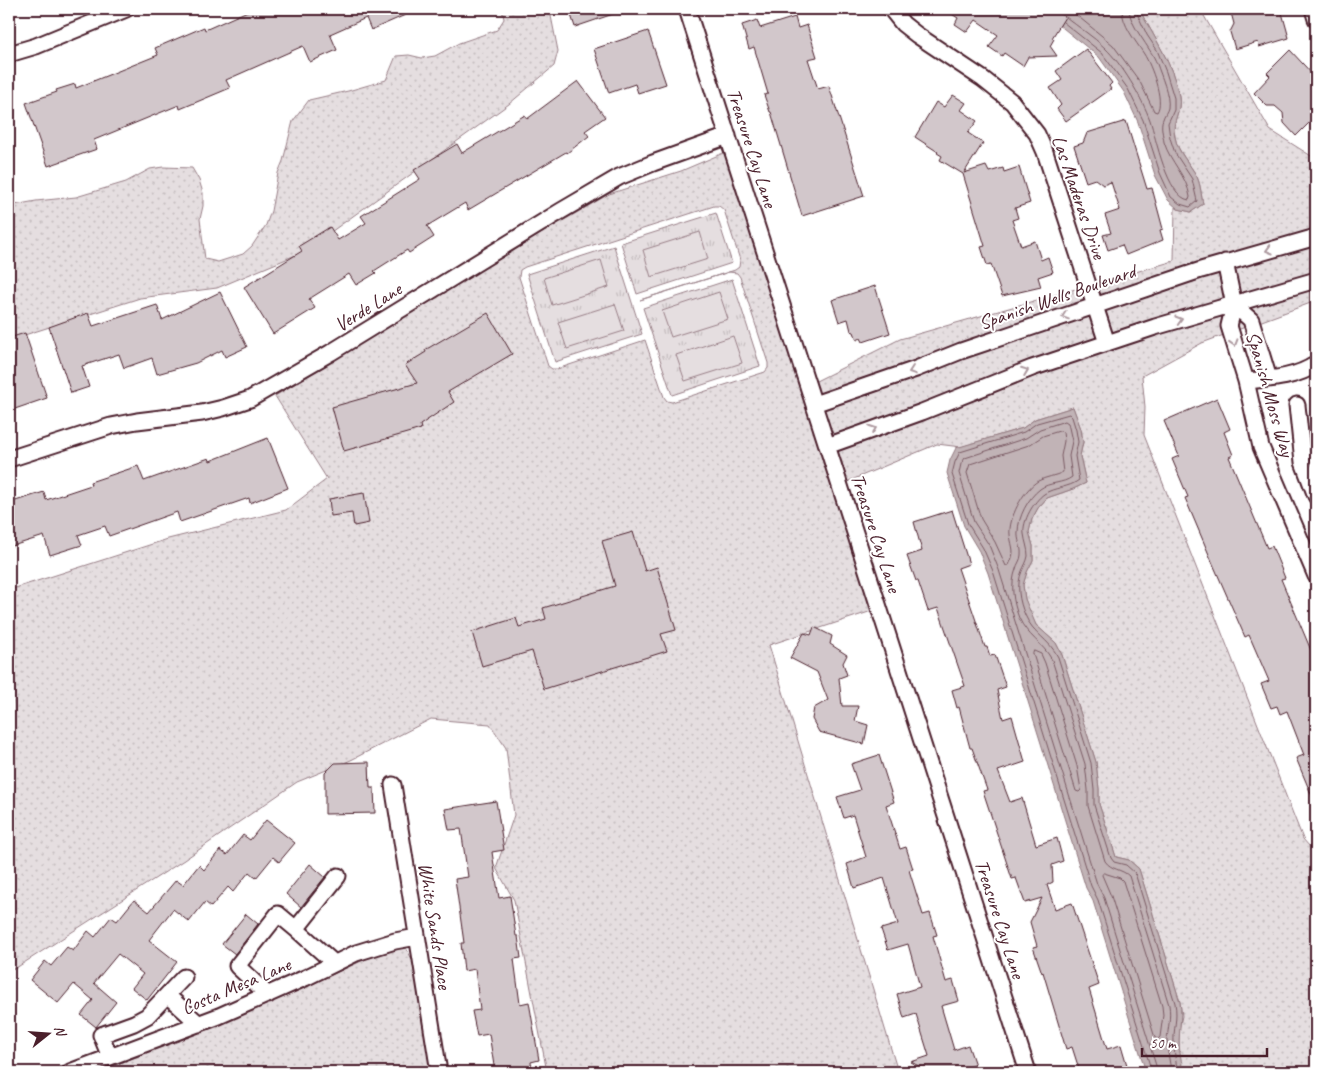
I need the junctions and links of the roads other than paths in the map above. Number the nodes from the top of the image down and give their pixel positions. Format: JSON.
{"nodes":[{"id":1,"x":126,"y":9,"type":"edge"},
{"id":2,"x":687,"y":9,"type":"edge"},
{"id":3,"x":890,"y":9,"type":"edge"},
{"id":4,"x":1313,"y":9,"type":"edge"},
{"id":5,"x":1316,"y":19,"type":"edge"},
{"id":6,"x":9,"y":54,"type":"edge"},
{"id":7,"x":728,"y":136,"type":"junction"},
{"id":8,"x":1316,"y":237,"type":"edge"},
{"id":9,"x":1225,"y":262,"type":"junction"},
{"id":10,"x":1316,"y":280,"type":"edge"},
{"id":11,"x":1096,"y":305,"type":"junction"},
{"id":12,"x":1234,"y":305,"type":"junction"},
{"id":13,"x":1108,"y":343,"type":"junction"},
{"id":14,"x":1316,"y":364,"type":"edge"},
{"id":15,"x":1269,"y":379,"type":"junction"},
{"id":16,"x":1246,"y":381,"type":"junction"},
{"id":17,"x":814,"y":404,"type":"junction"},
{"id":18,"x":1297,"y":405,"type":"dead end"},
{"id":19,"x":827,"y":446,"type":"junction"},
{"id":20,"x":9,"y":459,"type":"edge"},
{"id":21,"x":1316,"y":496,"type":"edge"},
{"id":22,"x":1316,"y":576,"type":"edge"},
{"id":23,"x":393,"y":785,"type":"dead end"},
{"id":24,"x":338,"y":876,"type":"dead end"},
{"id":25,"x":296,"y":929,"type":"junction"},
{"id":26,"x":417,"y":937,"type":"junction"},
{"id":27,"x":334,"y":963,"type":"junction"},
{"id":28,"x":184,"y":977,"type":"dead end"},
{"id":29,"x":167,"y":995,"type":"junction"},
{"id":30,"x":268,"y":995,"type":"junction"},
{"id":31,"x":199,"y":1024,"type":"junction"},
{"id":32,"x":110,"y":1057,"type":"junction"},
{"id":33,"x":70,"y":1072,"type":"edge"},
{"id":34,"x":439,"y":1072,"type":"edge"},
{"id":35,"x":1028,"y":1072,"type":"edge"}],
"edges":[{"from":1,"to":6,"type":"street"},
{"from":2,"to":7,"type":"street","name":"Treasure Cay Lane"},
{"from":3,"to":11,"type":"street","name":"Las Maderas Drive"},
{"from":4,"to":5,"type":"street"},
{"from":7,"to":17,"type":"street","name":"Treasure Cay Lane"},
{"from":7,"to":20,"type":"street","name":"Verde Lane"},
{"from":8,"to":9,"type":"street","name":"Spanish Wells Boulevard","one_way":true},
{"from":9,"to":11,"type":"street","name":"Spanish Wells Boulevard"},
{"from":9,"to":12,"type":"street","name":"Spanish Moss Way"},
{"from":10,"to":12,"type":"street"},
{"from":11,"to":13,"type":"street","name":"Las Maderas Drive"},
{"from":11,"to":17,"type":"street","name":"Spanish Wells Boulevard","one_way":true},
{"from":13,"to":12,"type":"street","one_way":true},
{"from":12,"to":15,"type":"street","name":"Spanish Moss Way"},
{"from":12,"to":16,"type":"street","name":"Spanish Moss Way","one_way":true},
{"from":19,"to":13,"type":"street","one_way":true},
{"from":14,"to":15,"type":"street"},
{"from":15,"to":16,"type":"street"},
{"from":16,"to":22,"type":"street","name":"Spanish Moss Way"},
{"from":17,"to":19,"type":"street","name":"Treasure Cay Lane"},
{"from":18,"to":21,"type":"street","name":"Spanish Moss Way"},
{"from":19,"to":35,"type":"street","name":"Treasure Cay Lane"},
{"from":23,"to":26,"type":"street","name":"White Sands Place"},
{"from":24,"to":25,"type":"street"},
{"from":25,"to":27,"type":"street"},
{"from":25,"to":30,"type":"street"},
{"from":26,"to":27,"type":"street","name":"Costa Mesa Lane"},
{"from":26,"to":34,"type":"street","name":"White Sands Place"},
{"from":27,"to":30,"type":"street","name":"Costa Mesa Lane"},
{"from":28,"to":29,"type":"street"},
{"from":29,"to":31,"type":"street"},
{"from":29,"to":32,"type":"street"},
{"from":30,"to":31,"type":"street","name":"Costa Mesa Lane"},
{"from":31,"to":32,"type":"street","name":"Costa Mesa Lane"},
{"from":32,"to":33,"type":"street","name":"Costa Mesa Lane"}]}
